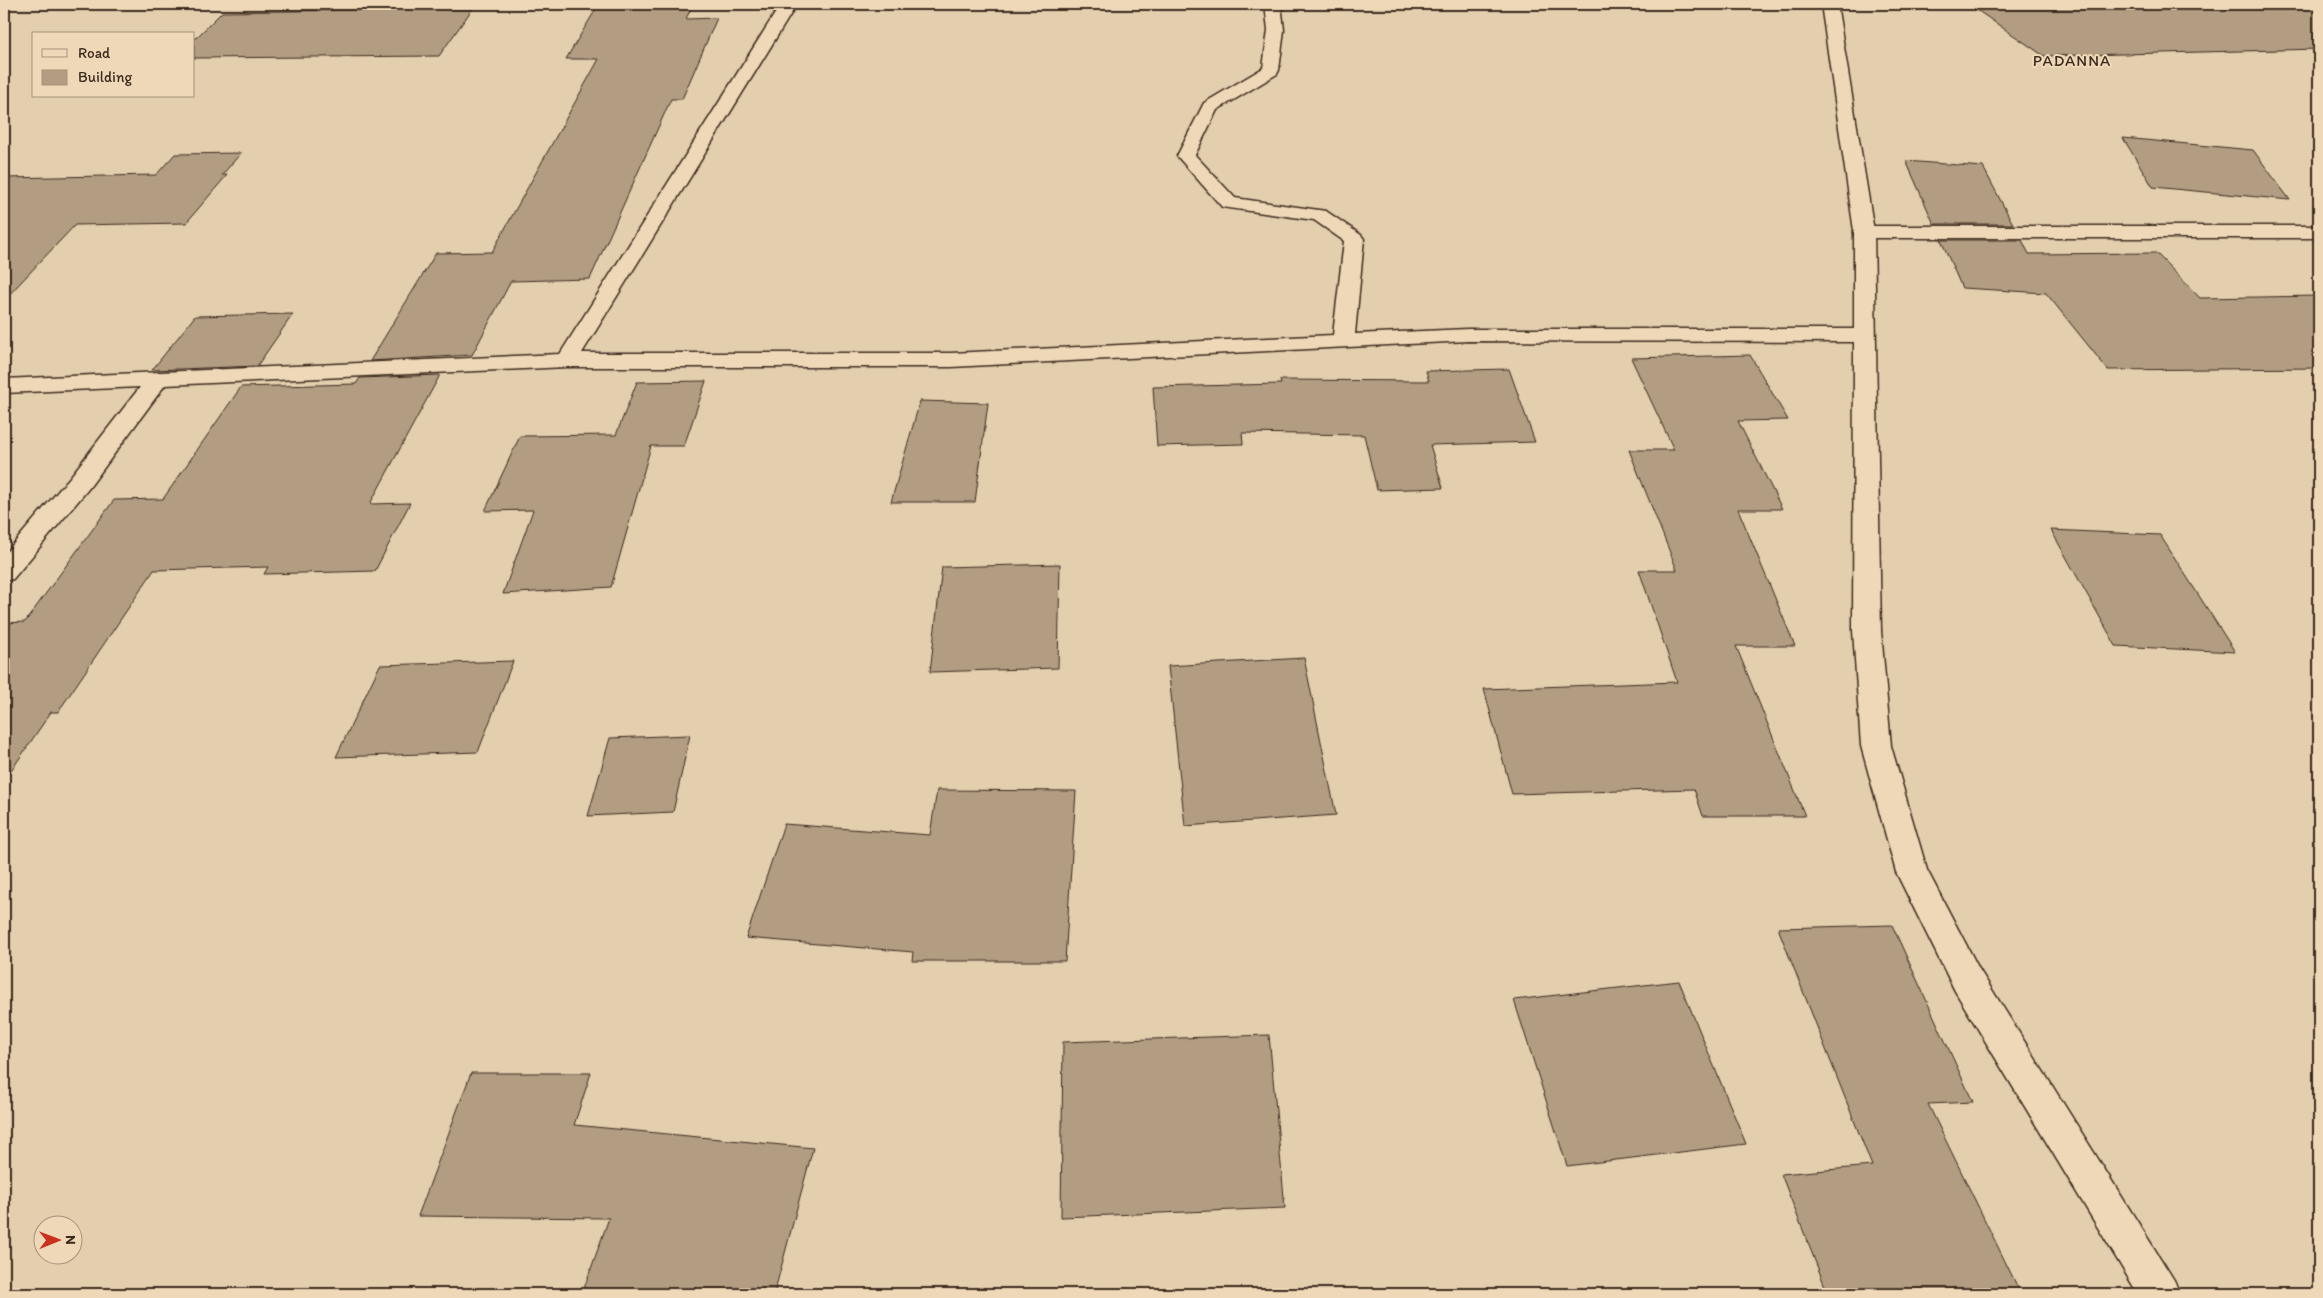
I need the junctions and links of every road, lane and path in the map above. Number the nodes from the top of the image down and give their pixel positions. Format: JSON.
{"nodes":[{"id":1,"x":789,"y":4,"type":"edge"},
{"id":2,"x":1273,"y":4,"type":"edge"},
{"id":3,"x":1829,"y":4,"type":"edge"},
{"id":4,"x":1864,"y":232,"type":"junction"},
{"id":5,"x":2319,"y":232,"type":"edge"},
{"id":6,"x":1866,"y":336,"type":"junction"},
{"id":7,"x":1343,"y":341,"type":"junction"},
{"id":8,"x":567,"y":360,"type":"junction"},
{"id":9,"x":158,"y":379,"type":"junction"},
{"id":10,"x":4,"y":386,"type":"edge"},
{"id":11,"x":4,"y":572,"type":"edge"},
{"id":12,"x":2160,"y":1294,"type":"edge"}],
"edges":[{"from":1,"to":8,"type":"street"},
{"from":2,"to":7,"type":"street"},
{"from":3,"to":4,"type":"street"},
{"from":4,"to":5,"type":"street"},
{"from":4,"to":6,"type":"street"},
{"from":6,"to":7,"type":"street"},
{"from":6,"to":12,"type":"street"},
{"from":7,"to":8,"type":"street"},
{"from":8,"to":9,"type":"street"},
{"from":9,"to":10,"type":"street"},
{"from":9,"to":11,"type":"street"}]}
